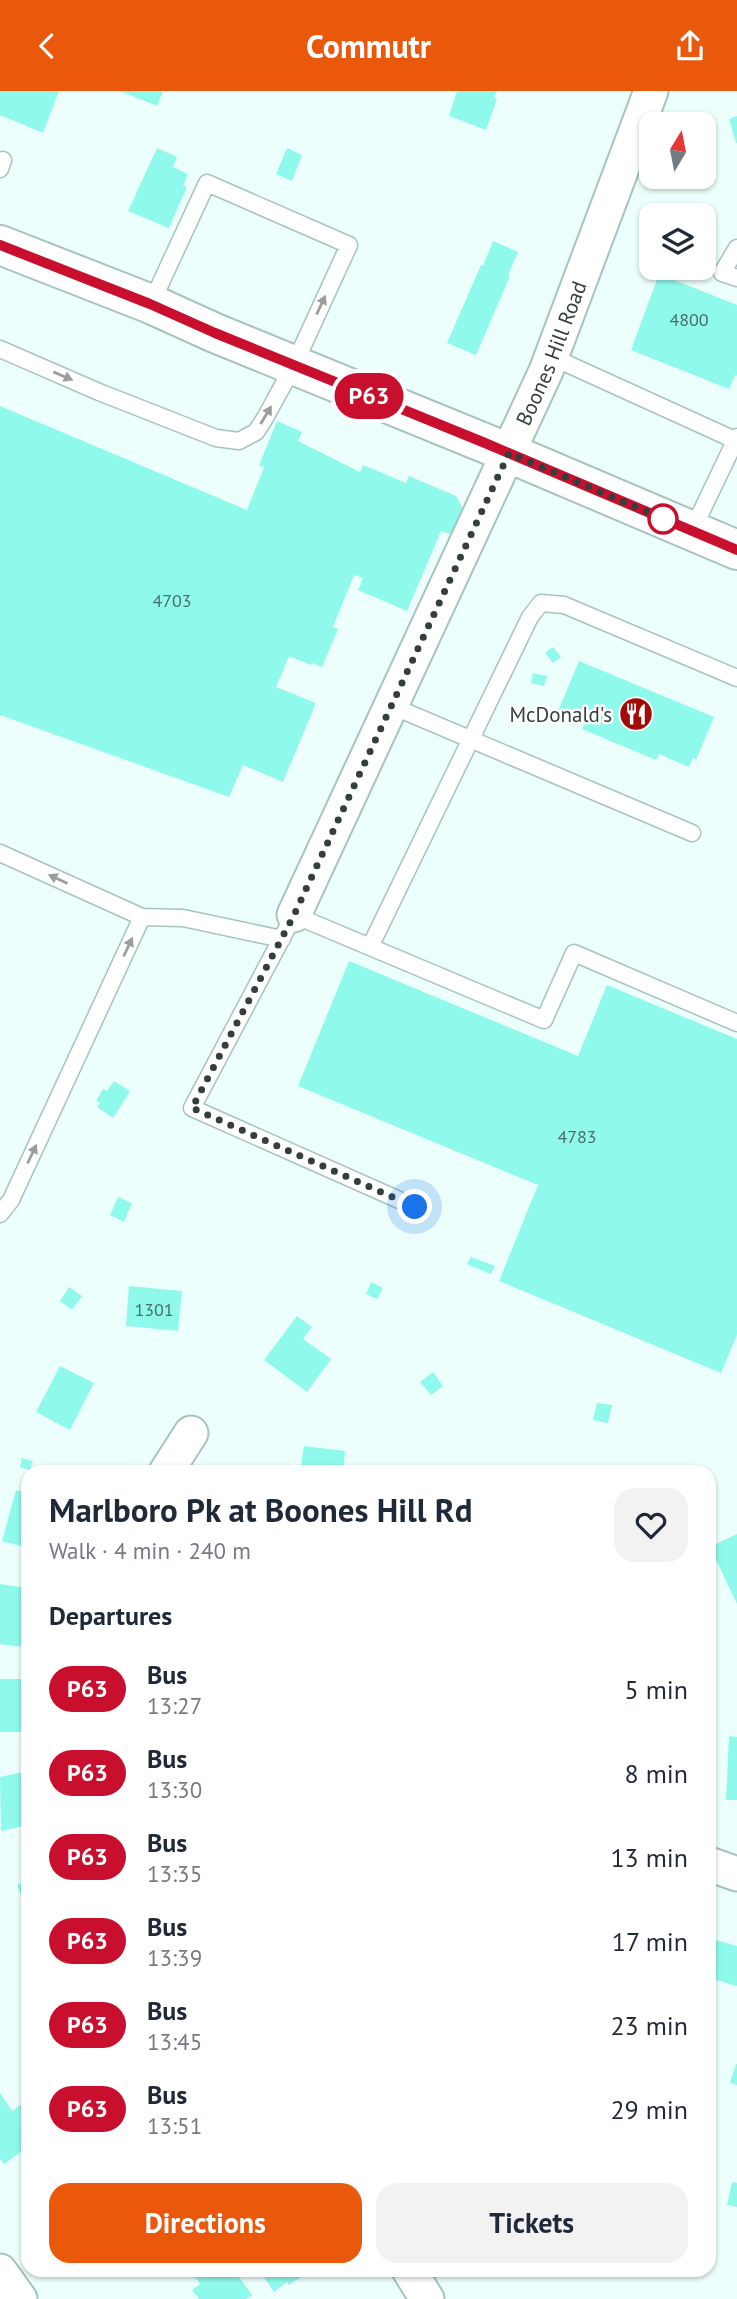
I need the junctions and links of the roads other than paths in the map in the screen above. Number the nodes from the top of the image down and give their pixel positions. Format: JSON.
{"nodes":[{"id":1,"x":651,"y":91,"type":"edge"},
{"id":2,"x":0,"y":245,"type":"edge"},
{"id":3,"x":737,"y":248,"type":"edge"},
{"id":4,"x":737,"y":278,"type":"edge"},
{"id":5,"x":150,"y":304,"type":"junction"},
{"id":6,"x":0,"y":349,"type":"edge"},
{"id":7,"x":550,"y":356,"type":"junction"},
{"id":8,"x":294,"y":365,"type":"junction"},
{"id":9,"x":737,"y":439,"type":"edge"},
{"id":10,"x":509,"y":453,"type":"junction"},
{"id":11,"x":692,"y":531,"type":"junction"},
{"id":12,"x":737,"y":550,"type":"edge"},
{"id":13,"x":737,"y":678,"type":"edge"},
{"id":14,"x":393,"y":706,"type":"junction"},
{"id":15,"x":471,"y":739,"type":"junction"},
{"id":16,"x":692,"y":833,"type":"dead end"},
{"id":17,"x":0,"y":853,"type":"edge"},
{"id":18,"x":142,"y":918,"type":"junction"},
{"id":19,"x":288,"y":927,"type":"junction"},
{"id":20,"x":370,"y":947,"type":"junction"},
{"id":21,"x":737,"y":1023,"type":"edge"},
{"id":22,"x":415,"y":1207,"type":"dead end"},
{"id":23,"x":0,"y":1214,"type":"edge"},
{"id":24,"x":191,"y":1433,"type":"dead end"},
{"id":25,"x":170,"y":1465,"type":"edge"},
{"id":26,"x":716,"y":1866,"type":"edge"},
{"id":27,"x":737,"y":1874,"type":"edge"},
{"id":28,"x":0,"y":2271,"type":"edge"},
{"id":29,"x":413,"y":2277,"type":"edge"},
{"id":30,"x":20,"y":2299,"type":"edge"},
{"id":31,"x":427,"y":2299,"type":"edge"}],
"edges":[{"from":1,"to":7,"type":"street","name":"Boones Hill Road"},
{"from":2,"to":5,"type":"main road"},
{"from":3,"to":4,"type":"lane"},
{"from":5,"to":8,"type":"main road"},
{"from":8,"to":5,"type":"lane","one_way":true},
{"from":6,"to":8,"type":"lane","one_way":true},
{"from":7,"to":9,"type":"lane"},
{"from":7,"to":10,"type":"street","name":"Boones Hill Road"},
{"from":8,"to":10,"type":"main road"},
{"from":9,"to":11,"type":"lane"},
{"from":10,"to":11,"type":"main road"},
{"from":10,"to":14,"type":"street","name":"Boones Hill Road"},
{"from":11,"to":12,"type":"main road"},
{"from":13,"to":15,"type":"lane"},
{"from":14,"to":15,"type":"lane"},
{"from":14,"to":19,"type":"street","name":"Boones Hill Road"},
{"from":15,"to":16,"type":"lane"},
{"from":15,"to":20,"type":"lane"},
{"from":18,"to":17,"type":"lane","one_way":true},
{"from":18,"to":19,"type":"lane"},
{"from":23,"to":18,"type":"lane","one_way":true},
{"from":19,"to":20,"type":"lane"},
{"from":19,"to":22,"type":"lane"},
{"from":20,"to":21,"type":"lane"},
{"from":24,"to":25,"type":"street"},
{"from":26,"to":27,"type":"street"},
{"from":28,"to":30,"type":"street"},
{"from":29,"to":31,"type":"street"}]}
